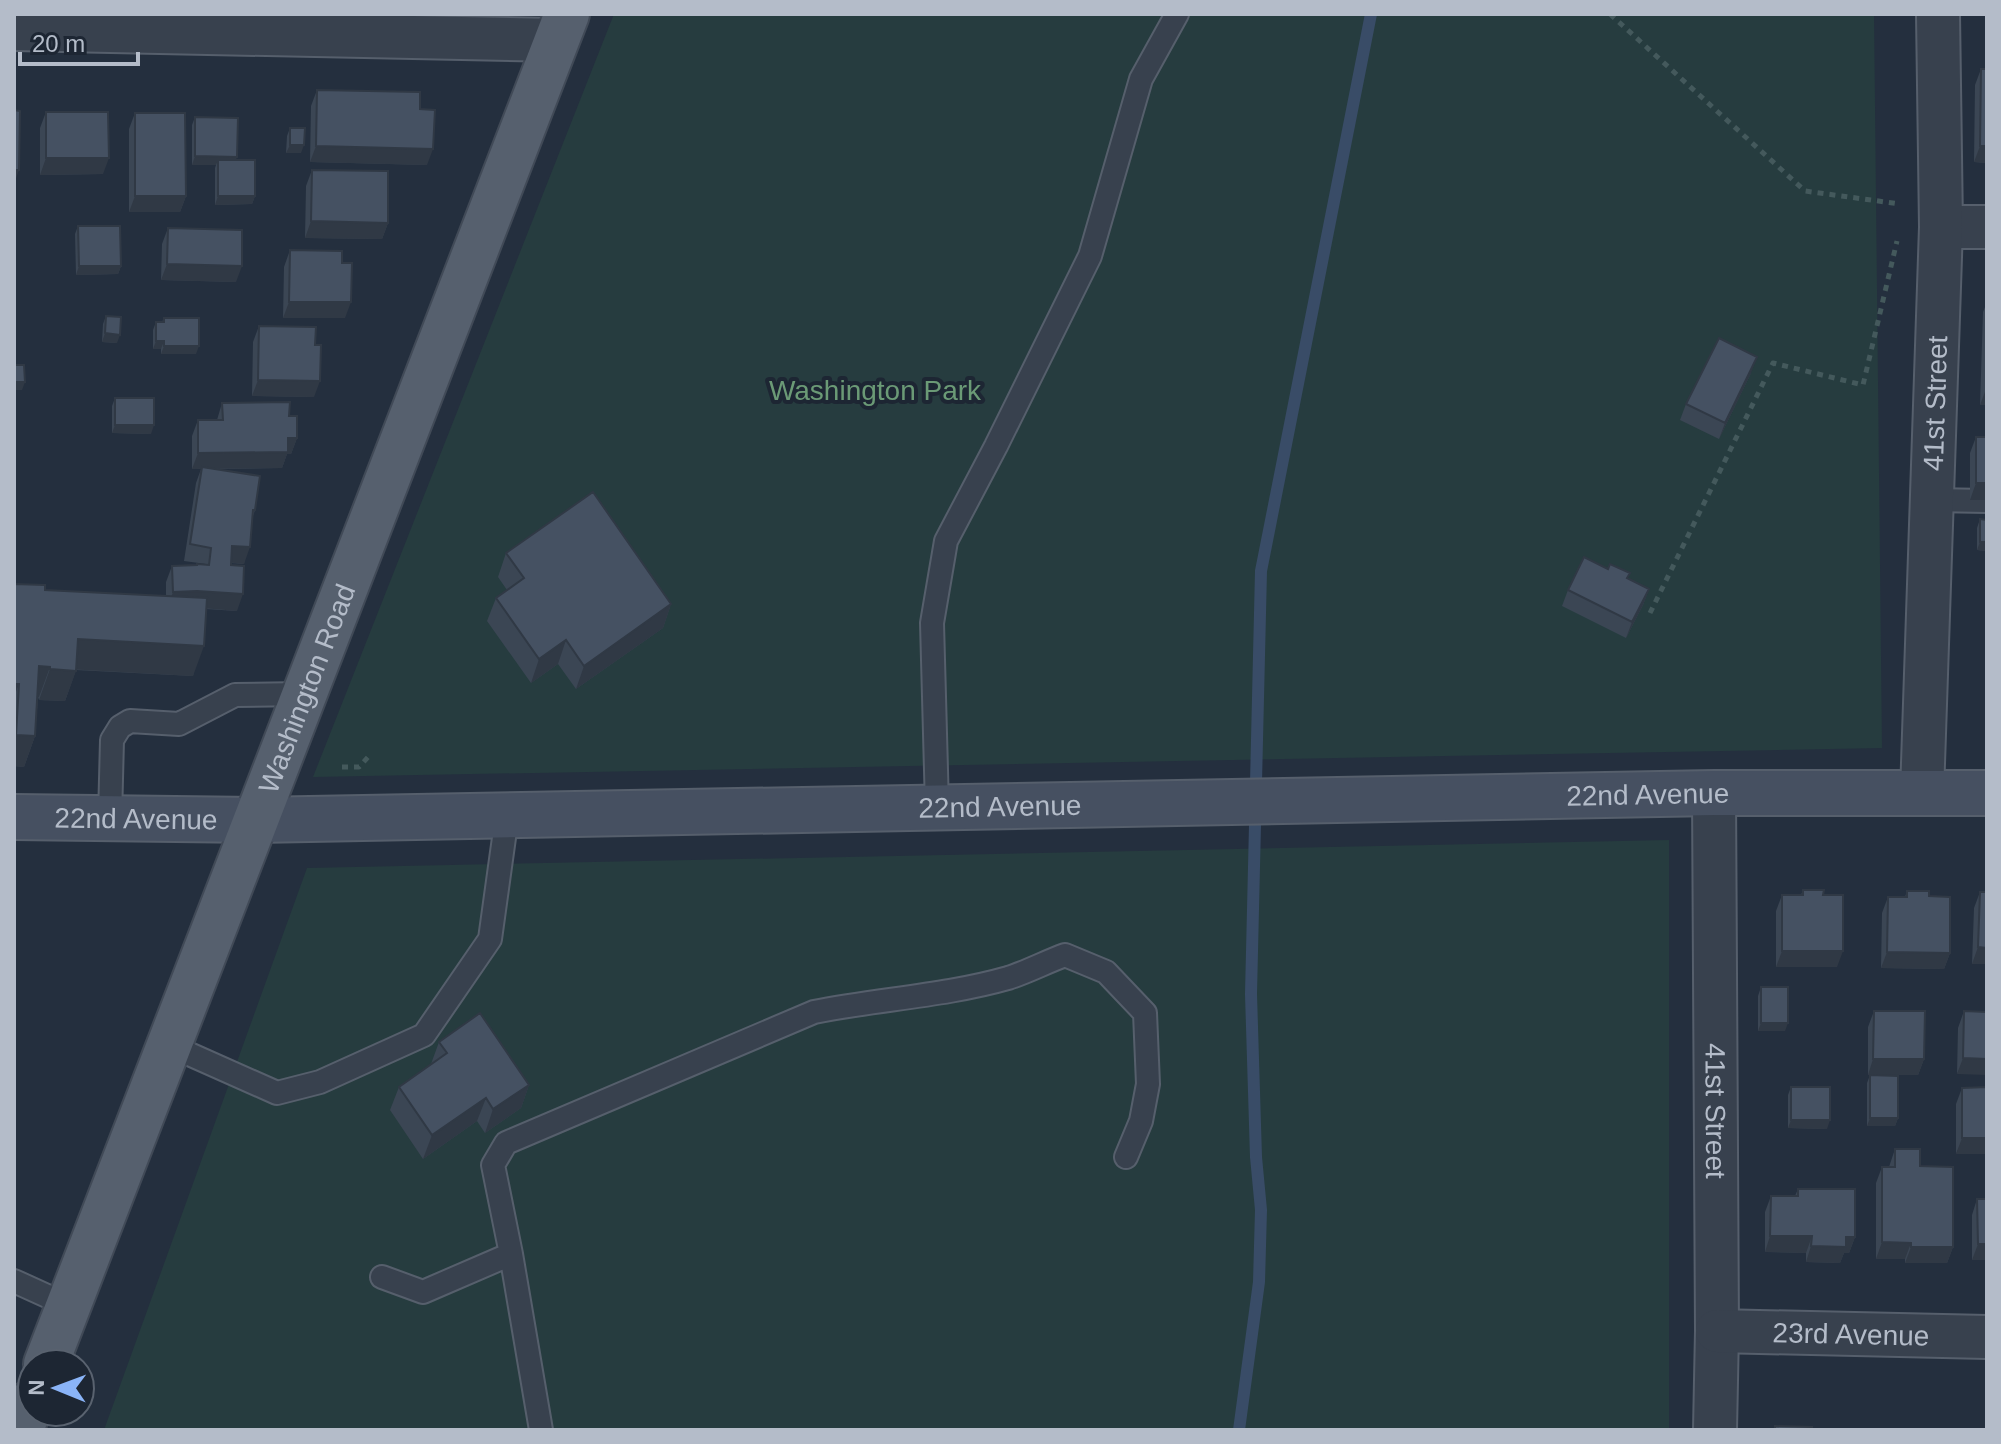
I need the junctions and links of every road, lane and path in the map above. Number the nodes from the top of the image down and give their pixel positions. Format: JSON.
{"nodes":[{"id":1,"x":1177,"y":14,"type":"edge"},
{"id":2,"x":1610,"y":14,"type":"edge"},
{"id":3,"x":1938,"y":14,"type":"edge"},
{"id":4,"x":151,"y":23,"type":"edge"},
{"id":5,"x":562,"y":27,"type":"edge"},
{"id":6,"x":14,"y":29,"type":"edge"},
{"id":7,"x":1906,"y":205,"type":"dead end"},
{"id":8,"x":1941,"y":227,"type":"junction"},
{"id":9,"x":1987,"y":227,"type":"edge"},
{"id":10,"x":1898,"y":235,"type":"dead end"},
{"id":11,"x":1932,"y":500,"type":"junction"},
{"id":12,"x":1987,"y":501,"type":"edge"},
{"id":13,"x":1650,"y":613,"type":"edge"},
{"id":14,"x":304,"y":694,"type":"junction"},
{"id":15,"x":369,"y":756,"type":"dead end"},
{"id":16,"x":342,"y":767,"type":"dead end"},
{"id":17,"x":1714,"y":793,"type":"junction"},
{"id":18,"x":1922,"y":793,"type":"junction"},
{"id":19,"x":1987,"y":793,"type":"edge"},
{"id":20,"x":937,"y":807,"type":"junction"},
{"id":21,"x":507,"y":816,"type":"junction"},
{"id":22,"x":14,"y":817,"type":"edge"},
{"id":23,"x":110,"y":818,"type":"junction"},
{"id":24,"x":256,"y":820,"type":"junction"},
{"id":25,"x":169,"y":1045,"type":"junction"},
{"id":26,"x":1126,"y":1157,"type":"dead end"},
{"id":27,"x":511,"y":1254,"type":"junction"},
{"id":28,"x":382,"y":1277,"type":"dead end"},
{"id":29,"x":14,"y":1281,"type":"edge"},
{"id":30,"x":69,"y":1306,"type":"junction"},
{"id":31,"x":1717,"y":1331,"type":"junction"},
{"id":32,"x":1987,"y":1337,"type":"edge"},
{"id":33,"x":52,"y":1348,"type":"edge"},
{"id":34,"x":541,"y":1430,"type":"edge"},
{"id":35,"x":1715,"y":1430,"type":"edge"}],
"edges":[{"from":1,"to":20,"type":"lane"},
{"from":2,"to":7,"type":"path"},
{"from":3,"to":8,"type":"street","name":"41st Street"},
{"from":4,"to":5,"type":"street"},
{"from":4,"to":6,"type":"street"},
{"from":5,"to":14,"type":"main road","name":"Washington Road"},
{"from":8,"to":9,"type":"street"},
{"from":8,"to":11,"type":"street","name":"41st Street"},
{"from":10,"to":13,"type":"path"},
{"from":11,"to":12,"type":"lane"},
{"from":11,"to":18,"type":"street","name":"41st Street"},
{"from":14,"to":23,"type":"lane"},
{"from":14,"to":24,"type":"main road","name":"Washington Road"},
{"from":15,"to":16,"type":"path"},
{"from":17,"to":18,"type":"street","name":"22nd Avenue"},
{"from":17,"to":20,"type":"street","name":"22nd Avenue"},
{"from":17,"to":31,"type":"street","name":"41st Street"},
{"from":18,"to":19,"type":"street","name":"22nd Avenue"},
{"from":20,"to":21,"type":"street","name":"22nd Avenue"},
{"from":21,"to":24,"type":"street","name":"22nd Avenue"},
{"from":21,"to":25,"type":"lane"},
{"from":22,"to":23,"type":"street","name":"22nd Avenue"},
{"from":23,"to":24,"type":"street","name":"22nd Avenue"},
{"from":24,"to":25,"type":"main road","name":"Washington Road"},
{"from":25,"to":30,"type":"main road","name":"Washington Road"},
{"from":26,"to":27,"type":"lane"},
{"from":27,"to":28,"type":"lane"},
{"from":27,"to":34,"type":"lane"},
{"from":29,"to":30,"type":"lane"},
{"from":30,"to":33,"type":"main road","name":"Washington Road"},
{"from":31,"to":32,"type":"street","name":"23rd Avenue"},
{"from":31,"to":35,"type":"street","name":"41st Street"}]}
